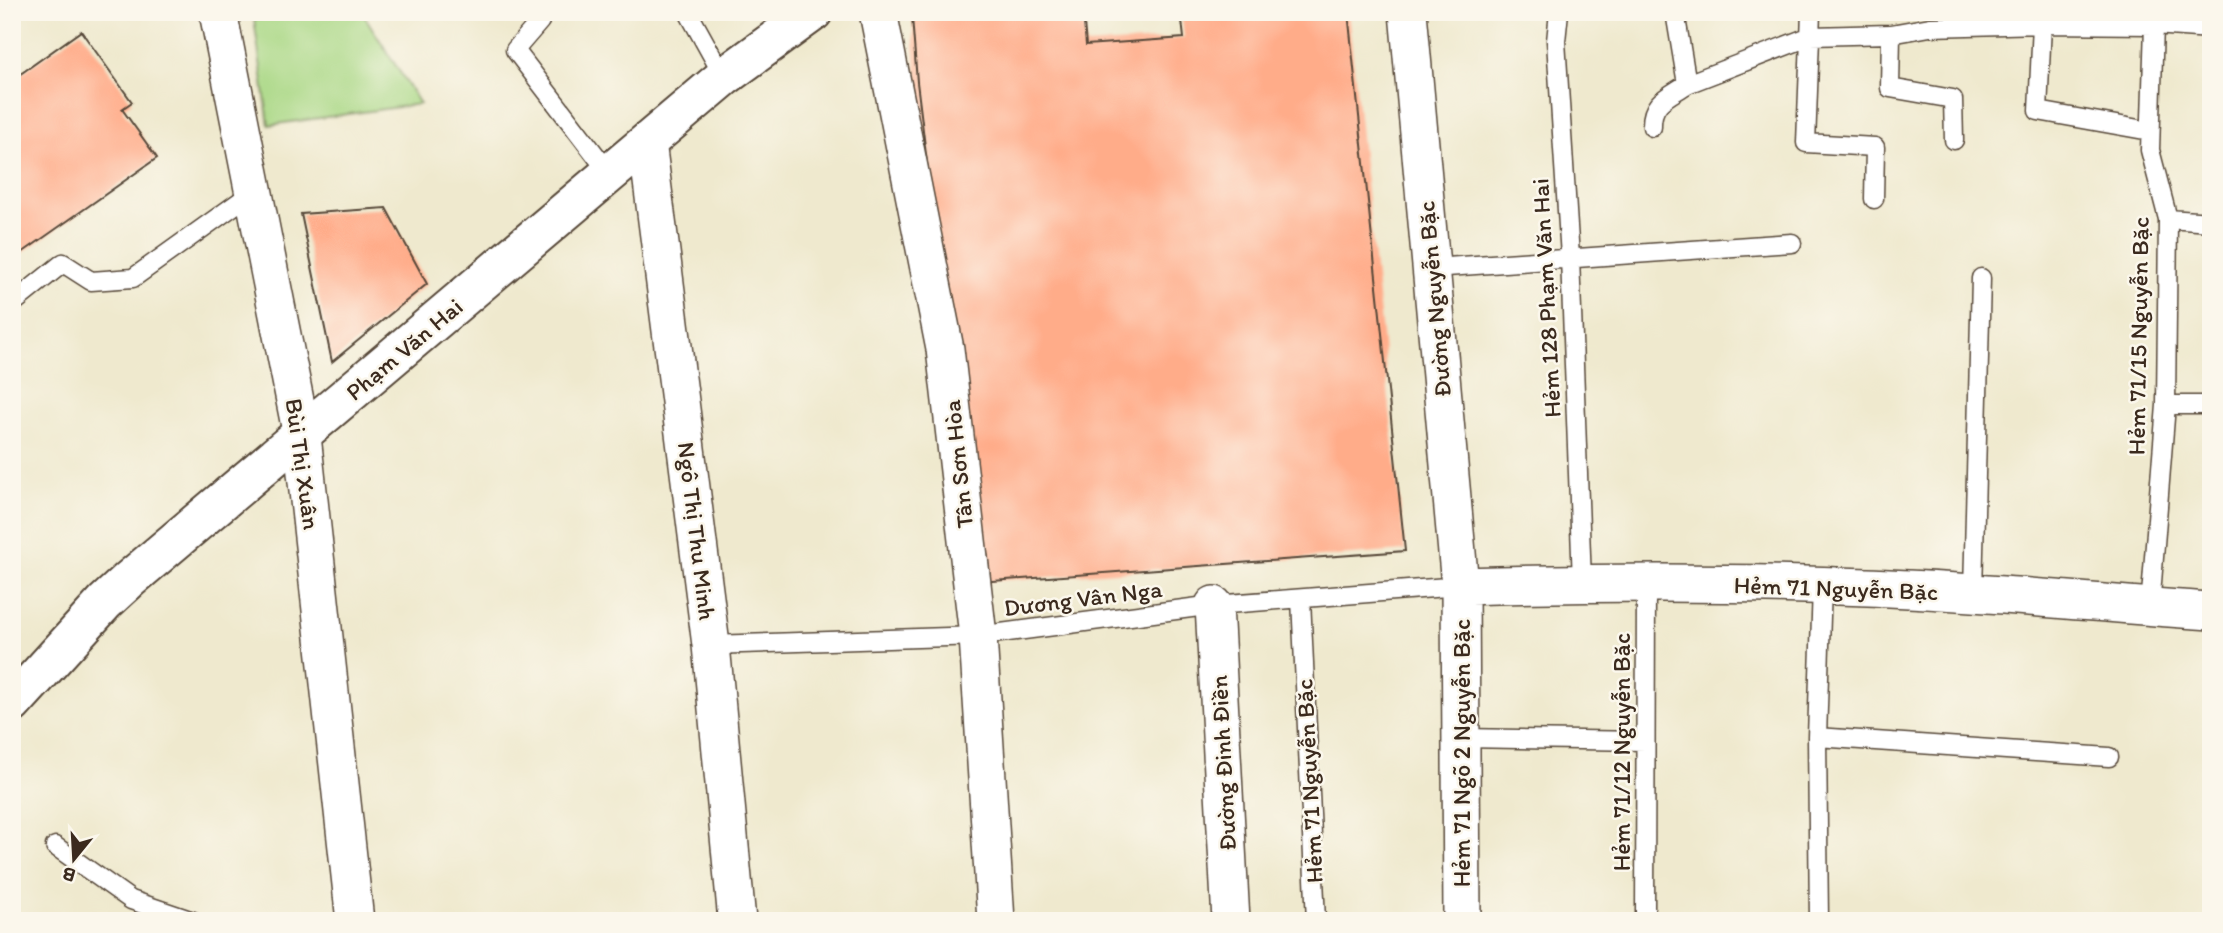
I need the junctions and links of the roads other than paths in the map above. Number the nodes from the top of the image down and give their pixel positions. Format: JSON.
{"nodes":[{"id":1,"x":218,"y":12,"type":"edge"},
{"id":2,"x":531,"y":12,"type":"edge"},
{"id":3,"x":688,"y":12,"type":"edge"},
{"id":4,"x":813,"y":12,"type":"edge"},
{"id":5,"x":878,"y":12,"type":"edge"},
{"id":6,"x":1408,"y":12,"type":"edge"},
{"id":7,"x":1559,"y":12,"type":"edge"},
{"id":8,"x":1675,"y":12,"type":"edge"},
{"id":9,"x":1811,"y":12,"type":"edge"},
{"id":10,"x":1931,"y":20,"type":"edge"},
{"id":11,"x":2042,"y":24,"type":"junction"},
{"id":12,"x":2154,"y":25,"type":"junction"},
{"id":13,"x":2211,"y":29,"type":"edge"},
{"id":14,"x":1891,"y":34,"type":"junction"},
{"id":15,"x":1811,"y":36,"type":"junction"},
{"id":16,"x":724,"y":77,"type":"junction"},
{"id":17,"x":1687,"y":84,"type":"junction"},
{"id":18,"x":1652,"y":127,"type":"dead end"},
{"id":19,"x":2150,"y":131,"type":"junction"},
{"id":20,"x":1954,"y":140,"type":"dead end"},
{"id":21,"x":647,"y":142,"type":"junction"},
{"id":22,"x":610,"y":174,"type":"junction"},
{"id":23,"x":253,"y":192,"type":"junction"},
{"id":24,"x":1874,"y":199,"type":"dead end"},
{"id":25,"x":2168,"y":219,"type":"junction"},
{"id":26,"x":2211,"y":222,"type":"edge"},
{"id":27,"x":1793,"y":243,"type":"dead end"},
{"id":28,"x":1570,"y":257,"type":"junction"},
{"id":29,"x":1432,"y":268,"type":"junction"},
{"id":30,"x":1980,"y":278,"type":"dead end"},
{"id":31,"x":12,"y":304,"type":"edge"},
{"id":32,"x":2166,"y":405,"type":"junction"},
{"id":33,"x":2211,"y":405,"type":"edge"},
{"id":34,"x":302,"y":436,"type":"junction"},
{"id":35,"x":1582,"y":582,"type":"junction"},
{"id":36,"x":1646,"y":582,"type":"junction"},
{"id":37,"x":1461,"y":586,"type":"junction"},
{"id":38,"x":1822,"y":586,"type":"junction"},
{"id":39,"x":1973,"y":593,"type":"junction"},
{"id":40,"x":1301,"y":598,"type":"junction"},
{"id":41,"x":1214,"y":605,"type":"junction"},
{"id":42,"x":2150,"y":608,"type":"junction"},
{"id":43,"x":2211,"y":611,"type":"edge"},
{"id":44,"x":978,"y":636,"type":"junction"},
{"id":45,"x":711,"y":645,"type":"junction"},
{"id":46,"x":12,"y":704,"type":"edge"},
{"id":47,"x":1817,"y":737,"type":"junction"},
{"id":48,"x":1462,"y":738,"type":"junction"},
{"id":49,"x":1645,"y":741,"type":"junction"},
{"id":50,"x":2109,"y":757,"type":"dead end"},
{"id":51,"x":55,"y":846,"type":"dead end"},
{"id":52,"x":193,"y":921,"type":"edge"},
{"id":53,"x":355,"y":921,"type":"edge"},
{"id":54,"x":737,"y":921,"type":"edge"},
{"id":55,"x":996,"y":921,"type":"edge"},
{"id":56,"x":1231,"y":921,"type":"edge"},
{"id":57,"x":1316,"y":921,"type":"edge"},
{"id":58,"x":1462,"y":921,"type":"edge"},
{"id":59,"x":1646,"y":921,"type":"edge"},
{"id":60,"x":1819,"y":921,"type":"edge"}],
"edges":[{"from":1,"to":23,"type":"street","name":"Bùi Thị Xuân"},
{"from":2,"to":22,"type":"lane"},
{"from":3,"to":16,"type":"lane"},
{"from":4,"to":16,"type":"street","name":"Phạm Văn Hai"},
{"from":5,"to":44,"type":"street","name":"Tân Sơn Hòa"},
{"from":6,"to":29,"type":"street","name":"Đường Nguyễn Bặc"},
{"from":7,"to":28,"type":"lane","name":"Hẻm 128 Phạm Văn Hai"},
{"from":8,"to":17,"type":"lane"},
{"from":9,"to":15,"type":"lane"},
{"from":10,"to":11,"type":"lane"},
{"from":10,"to":14,"type":"lane"},
{"from":11,"to":12,"type":"lane"},
{"from":11,"to":19,"type":"lane"},
{"from":12,"to":13,"type":"lane"},
{"from":12,"to":19,"type":"lane","name":"Hẻm 71/15 Nguyễn Bặc"},
{"from":14,"to":15,"type":"lane"},
{"from":14,"to":20,"type":"lane"},
{"from":15,"to":17,"type":"lane"},
{"from":15,"to":24,"type":"lane"},
{"from":16,"to":21,"type":"street","name":"Phạm Văn Hai"},
{"from":17,"to":18,"type":"lane"},
{"from":19,"to":25,"type":"lane","name":"Hẻm 71/15 Nguyễn Bặc"},
{"from":21,"to":22,"type":"street","name":"Phạm Văn Hai"},
{"from":21,"to":45,"type":"street","name":"Ngô Thị Thu Minh"},
{"from":22,"to":34,"type":"street","name":"Phạm Văn Hai"},
{"from":23,"to":31,"type":"lane"},
{"from":23,"to":34,"type":"street","name":"Bùi Thị Xuân"},
{"from":25,"to":26,"type":"lane"},
{"from":25,"to":32,"type":"lane","name":"Hẻm 71/15 Nguyễn Bặc"},
{"from":27,"to":28,"type":"lane"},
{"from":28,"to":29,"type":"lane"},
{"from":28,"to":35,"type":"lane","name":"Hẻm 128 Phạm Văn Hai"},
{"from":29,"to":37,"type":"street","name":"Đường Nguyễn Bặc"},
{"from":30,"to":39,"type":"lane"},
{"from":32,"to":33,"type":"lane"},
{"from":32,"to":42,"type":"lane","name":"Hẻm 71/15 Nguyễn Bặc"},
{"from":34,"to":46,"type":"street","name":"Phạm Văn Hai"},
{"from":34,"to":53,"type":"street","name":"Bùi Thị Xuân"},
{"from":35,"to":36,"type":"street","name":"Hẻm 71 Nguyễn Bặc"},
{"from":35,"to":37,"type":"street","name":"Hẻm 71 Nguyễn Bặc"},
{"from":36,"to":38,"type":"street","name":"Hẻm 71 Nguyễn Bặc"},
{"from":36,"to":49,"type":"lane","name":"Hẻm 71/12 Nguyễn Bặc"},
{"from":37,"to":40,"type":"lane","name":"Dương Vân Nga"},
{"from":37,"to":48,"type":"street","name":"Hẻm 71 Ngõ 2 Nguyễn Bặc"},
{"from":38,"to":39,"type":"street","name":"Hẻm 71 Nguyễn Bặc"},
{"from":38,"to":47,"type":"lane"},
{"from":39,"to":42,"type":"street","name":"Hẻm 71 Nguyễn Bặc"},
{"from":40,"to":41,"type":"lane","name":"Dương Vân Nga"},
{"from":40,"to":57,"type":"lane","name":"Hẻm 71 Nguyễn Bặc"},
{"from":41,"to":44,"type":"lane","name":"Dương Vân Nga"},
{"from":41,"to":56,"type":"street","name":"Đường Đinh Điền"},
{"from":42,"to":43,"type":"street","name":"Hẻm 71 Nguyễn Bặc"},
{"from":44,"to":45,"type":"lane","name":"Dương Vân Nga"},
{"from":44,"to":55,"type":"street","name":"Tân Sơn Hòa"},
{"from":45,"to":54,"type":"street","name":"Ngô Thị Thu Minh"},
{"from":47,"to":50,"type":"lane"},
{"from":47,"to":60,"type":"lane"},
{"from":48,"to":49,"type":"lane"},
{"from":48,"to":58,"type":"street","name":"Hẻm 71 Ngõ 2 Nguyễn Bặc"},
{"from":49,"to":59,"type":"lane","name":"Hẻm 71/12 Nguyễn Bặc"},
{"from":51,"to":52,"type":"lane"}]}
